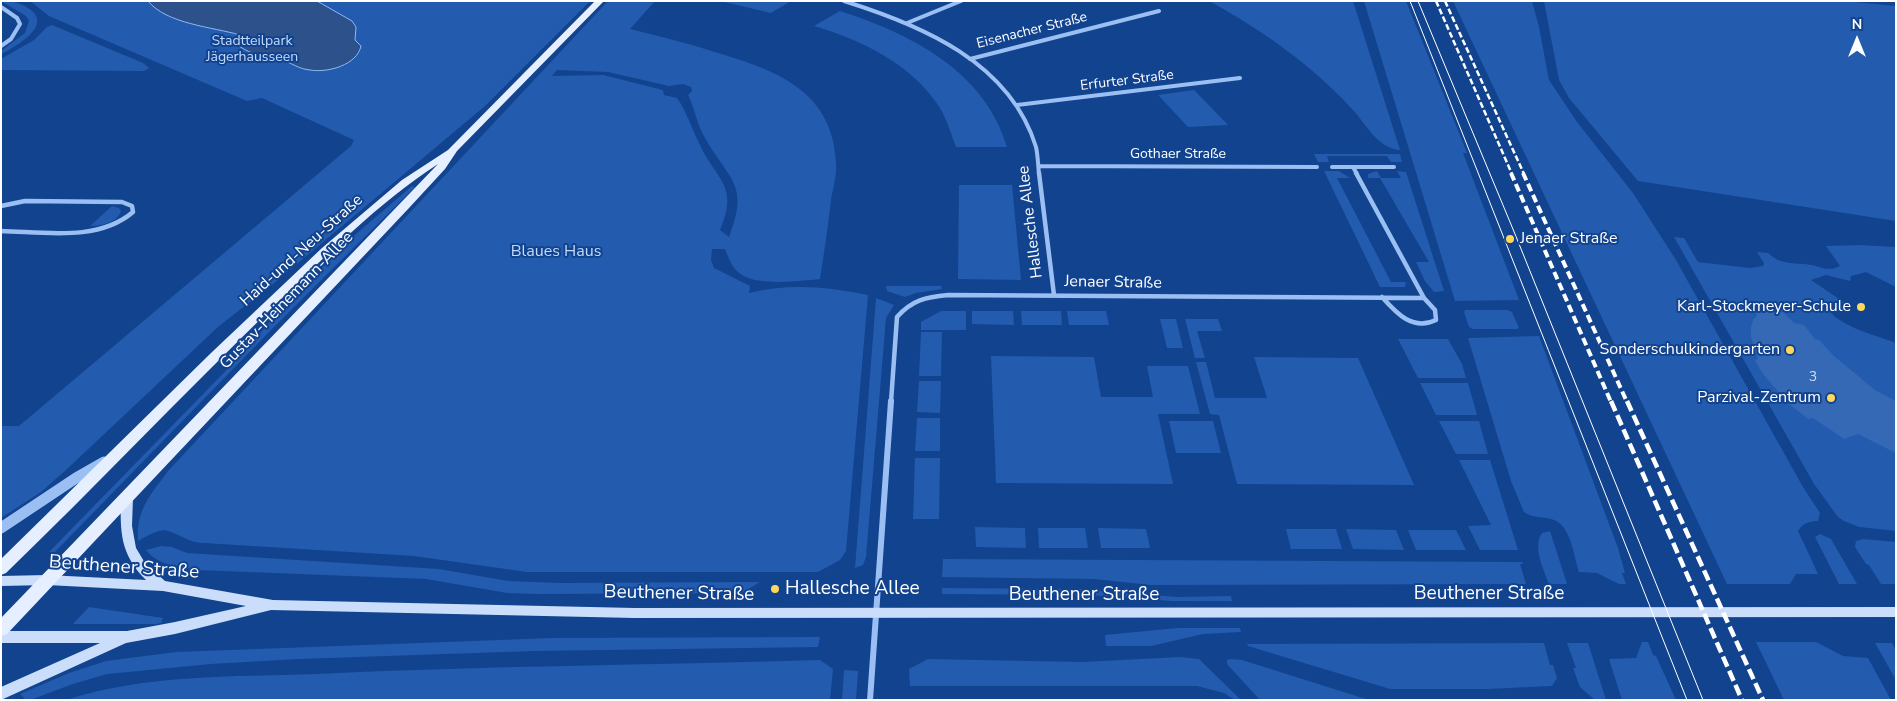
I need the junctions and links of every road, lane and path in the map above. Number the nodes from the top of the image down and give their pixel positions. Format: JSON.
{"nodes":[{"id":1,"x":600,"y":1,"type":"edge"},
{"id":2,"x":844,"y":1,"type":"edge"},
{"id":3,"x":961,"y":1,"type":"edge"},
{"id":4,"x":1,"y":8,"type":"edge"},
{"id":5,"x":1159,"y":10,"type":"dead end"},
{"id":6,"x":907,"y":23,"type":"junction"},
{"id":7,"x":1,"y":46,"type":"edge"},
{"id":8,"x":970,"y":59,"type":"junction"},
{"id":9,"x":1240,"y":78,"type":"dead end"},
{"id":10,"x":1017,"y":105,"type":"junction"},
{"id":11,"x":454,"y":149,"type":"junction"},
{"id":12,"x":1039,"y":166,"type":"junction"},
{"id":13,"x":1317,"y":167,"type":"dead end"},
{"id":14,"x":1332,"y":167,"type":"dead end"},
{"id":15,"x":1353,"y":167,"type":"junction"},
{"id":16,"x":1394,"y":167,"type":"dead end"},
{"id":17,"x":1,"y":206,"type":"edge"},
{"id":18,"x":1,"y":231,"type":"edge"},
{"id":19,"x":1054,"y":295,"type":"junction"},
{"id":20,"x":1382,"y":298,"type":"junction"},
{"id":21,"x":1424,"y":298,"type":"junction"},
{"id":22,"x":245,"y":325,"type":"joint"},
{"id":23,"x":112,"y":457,"type":"junction"},
{"id":24,"x":126,"y":497,"type":"junction"},
{"id":25,"x":1,"y":528,"type":"edge"},
{"id":26,"x":1,"y":569,"type":"edge"},
{"id":27,"x":47,"y":580,"type":"junction"},
{"id":28,"x":1,"y":581,"type":"edge"},
{"id":29,"x":163,"y":586,"type":"junction"},
{"id":30,"x":273,"y":605,"type":"junction"},
{"id":31,"x":876,"y":612,"type":"junction"},
{"id":32,"x":1896,"y":612,"type":"edge"},
{"id":33,"x":1,"y":628,"type":"edge"},
{"id":34,"x":1,"y":637,"type":"edge"},
{"id":35,"x":127,"y":637,"type":"junction"},
{"id":36,"x":1,"y":694,"type":"edge"},
{"id":37,"x":870,"y":700,"type":"edge"}],
"edges":[{"from":1,"to":11,"type":"main road","name":"Gustav-Heinemann-Allee"},
{"from":2,"to":6,"type":"street","name":"Hallesche Allee"},
{"from":3,"to":6,"type":"street"},
{"from":4,"to":7,"type":"street"},
{"from":5,"to":8,"type":"street","name":"Eisenacher Straße"},
{"from":6,"to":8,"type":"street","name":"Hallesche Allee"},
{"from":8,"to":10,"type":"street","name":"Hallesche Allee"},
{"from":9,"to":10,"type":"street","name":"Erfurter Straße"},
{"from":10,"to":12,"type":"street","name":"Hallesche Allee"},
{"from":11,"to":22,"type":"main road","name":"Haid-und-Neu-Straße"},
{"from":11,"to":24,"type":"main road","name":"Gustav-Heinemann-Allee"},
{"from":12,"to":13,"type":"street","name":"Gothaer Straße"},
{"from":12,"to":19,"type":"street","name":"Hallesche Allee"},
{"from":14,"to":15,"type":"street"},
{"from":15,"to":16,"type":"street"},
{"from":15,"to":21,"type":"street"},
{"from":17,"to":18,"type":"street"},
{"from":19,"to":20,"type":"street","name":"Jenaer Straße"},
{"from":19,"to":31,"type":"street","name":"Hallesche Allee"},
{"from":20,"to":21,"type":"street","name":"Jenaer Straße"},
{"from":20,"to":21,"type":"street"},
{"from":22,"to":23,"type":"main road","name":"Gustav-Heinemann-Allee"},
{"from":23,"to":25,"type":"street"},
{"from":23,"to":26,"type":"main road","name":"Gustav-Heinemann-Allee"},
{"from":24,"to":27,"type":"main road","name":"Gustav-Heinemann-Allee"},
{"from":24,"to":29,"type":"main road"},
{"from":27,"to":28,"type":"main road","name":"Beuthener Straße"},
{"from":27,"to":29,"type":"main road","name":"Beuthener Straße"},
{"from":27,"to":33,"type":"main road","name":"Gustav-Heinemann-Allee"},
{"from":29,"to":30,"type":"main road","name":"Beuthener Straße"},
{"from":30,"to":31,"type":"main road","name":"Beuthener Straße"},
{"from":30,"to":35,"type":"main road","name":"Beuthener Straße"},
{"from":31,"to":32,"type":"main road","name":"Beuthener Straße"},
{"from":31,"to":37,"type":"street","name":"Hallesche Allee"},
{"from":34,"to":35,"type":"main road","name":"Beuthener Straße"},
{"from":35,"to":36,"type":"main road"}]}
